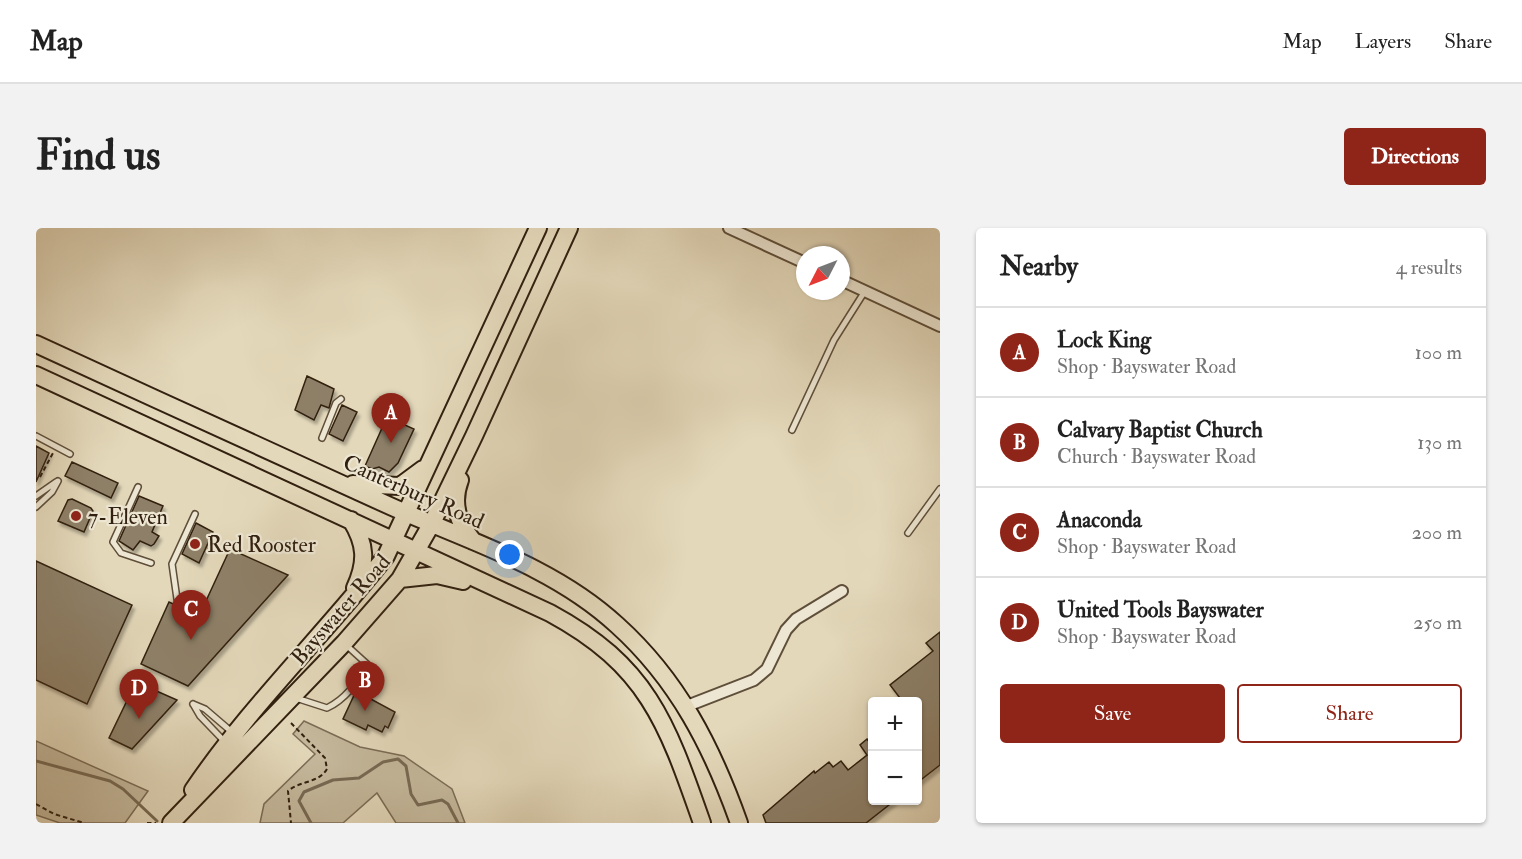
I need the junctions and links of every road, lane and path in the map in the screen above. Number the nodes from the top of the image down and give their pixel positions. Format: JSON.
{"nodes":[{"id":1,"x":538,"y":228,"type":"edge"},
{"id":2,"x":569,"y":228,"type":"edge"},
{"id":3,"x":729,"y":228,"type":"edge"},
{"id":4,"x":796,"y":260,"type":"edge"},
{"id":5,"x":850,"y":284,"type":"edge"},
{"id":6,"x":865,"y":291,"type":"junction"},
{"id":7,"x":940,"y":326,"type":"edge"},
{"id":8,"x":36,"y":344,"type":"edge"},
{"id":9,"x":36,"y":375,"type":"edge"},
{"id":10,"x":341,"y":399,"type":"dead end"},
{"id":11,"x":159,"y":400,"type":"junction"},
{"id":12,"x":153,"y":428,"type":"junction"},
{"id":13,"x":792,"y":430,"type":"dead end"},
{"id":14,"x":36,"y":436,"type":"edge"},
{"id":15,"x":474,"y":436,"type":"junction"},
{"id":16,"x":322,"y":438,"type":"dead end"},
{"id":17,"x":53,"y":451,"type":"dead end"},
{"id":18,"x":70,"y":454,"type":"dead end"},
{"id":19,"x":431,"y":460,"type":"junction"},
{"id":20,"x":40,"y":477,"type":"dead end"},
{"id":21,"x":338,"y":482,"type":"junction"},
{"id":22,"x":138,"y":487,"type":"dead end"},
{"id":23,"x":940,"y":489,"type":"edge"},
{"id":24,"x":36,"y":496,"type":"edge"},
{"id":25,"x":36,"y":507,"type":"edge"},
{"id":26,"x":407,"y":513,"type":"junction"},
{"id":27,"x":195,"y":514,"type":"dead end"},
{"id":28,"x":351,"y":520,"type":"junction"},
{"id":29,"x":432,"y":523,"type":"junction"},
{"id":30,"x":908,"y":533,"type":"dead end"},
{"id":31,"x":393,"y":541,"type":"junction"},
{"id":32,"x":473,"y":541,"type":"junction"},
{"id":33,"x":417,"y":551,"type":"junction"},
{"id":34,"x":151,"y":563,"type":"dead end"},
{"id":35,"x":400,"y":579,"type":"junction"},
{"id":36,"x":842,"y":591,"type":"dead end"},
{"id":37,"x":507,"y":593,"type":"junction"},
{"id":38,"x":177,"y":599,"type":"dead end"},
{"id":39,"x":345,"y":608,"type":"junction"},
{"id":40,"x":344,"y":643,"type":"junction"},
{"id":41,"x":292,"y":696,"type":"junction"},
{"id":42,"x":687,"y":706,"type":"junction"},
{"id":43,"x":660,"y":716,"type":"junction"},
{"id":44,"x":291,"y":723,"type":"dead end"},
{"id":45,"x":229,"y":738,"type":"junction"},
{"id":46,"x":240,"y":752,"type":"junction"},
{"id":47,"x":36,"y":804,"type":"edge"},
{"id":48,"x":84,"y":823,"type":"edge"},
{"id":49,"x":147,"y":823,"type":"edge"},
{"id":50,"x":156,"y":823,"type":"edge"},
{"id":51,"x":171,"y":823,"type":"edge"},
{"id":52,"x":291,"y":823,"type":"edge"},
{"id":53,"x":702,"y":823,"type":"edge"},
{"id":54,"x":739,"y":823,"type":"edge"}],
"edges":[{"from":1,"to":19,"type":"main road","name":"Bayswater Road"},
{"from":2,"to":15,"type":"main road","name":"Bayswater Road"},
{"from":3,"to":4,"type":"street"},
{"from":5,"to":6,"type":"street"},
{"from":6,"to":7,"type":"street"},
{"from":6,"to":13,"type":"lane"},
{"from":8,"to":11,"type":"main road","name":"Canterbury Road"},
{"from":9,"to":12,"type":"main road"},
{"from":10,"to":16,"type":"lane"},
{"from":11,"to":12,"type":"main road"},
{"from":11,"to":21,"type":"main road","name":"Canterbury Road"},
{"from":12,"to":28,"type":"main road"},
{"from":14,"to":18,"type":"lane"},
{"from":15,"to":29,"type":"main road","name":"Bayswater Road"},
{"from":15,"to":32,"type":"main road"},
{"from":17,"to":20,"type":"path"},
{"from":19,"to":21,"type":"main road"},
{"from":19,"to":26,"type":"main road","name":"Bayswater Road"},
{"from":21,"to":26,"type":"main road","name":"Canterbury Road"},
{"from":22,"to":34,"type":"lane"},
{"from":23,"to":30,"type":"lane"},
{"from":24,"to":25,"type":"lane"},
{"from":26,"to":29,"type":"main road","name":"Canterbury Road"},
{"from":26,"to":31,"type":"main road","name":"Bayswater Road"},
{"from":27,"to":38,"type":"lane"},
{"from":28,"to":31,"type":"main road"},
{"from":28,"to":39,"type":"main road"},
{"from":29,"to":32,"type":"main road","name":"Canterbury Road"},
{"from":29,"to":33,"type":"main road","name":"Bayswater Road"},
{"from":31,"to":33,"type":"main road"},
{"from":31,"to":39,"type":"main road","name":"Bayswater Road"},
{"from":32,"to":42,"type":"main road","name":"Canterbury Road"},
{"from":33,"to":35,"type":"main road","name":"Bayswater Road"},
{"from":33,"to":37,"type":"main road"},
{"from":35,"to":37,"type":"main road"},
{"from":35,"to":40,"type":"main road","name":"Bayswater Road"},
{"from":36,"to":42,"type":"street"},
{"from":37,"to":43,"type":"main road"},
{"from":39,"to":45,"type":"main road","name":"Bayswater Road"},
{"from":40,"to":41,"type":"main road","name":"Bayswater Road"},
{"from":40,"to":41,"type":"lane"},
{"from":41,"to":46,"type":"main road","name":"Bayswater Road"},
{"from":42,"to":43,"type":"main road"},
{"from":42,"to":54,"type":"main road","name":"Canterbury Road"},
{"from":43,"to":53,"type":"main road"},
{"from":44,"to":52,"type":"path"},
{"from":45,"to":45,"type":"lane"},
{"from":45,"to":46,"type":"main road"},
{"from":45,"to":51,"type":"main road","name":"Bayswater Road"},
{"from":46,"to":51,"type":"main road","name":"Bayswater Road"},
{"from":47,"to":48,"type":"path"},
{"from":49,"to":50,"type":"path"}]}
